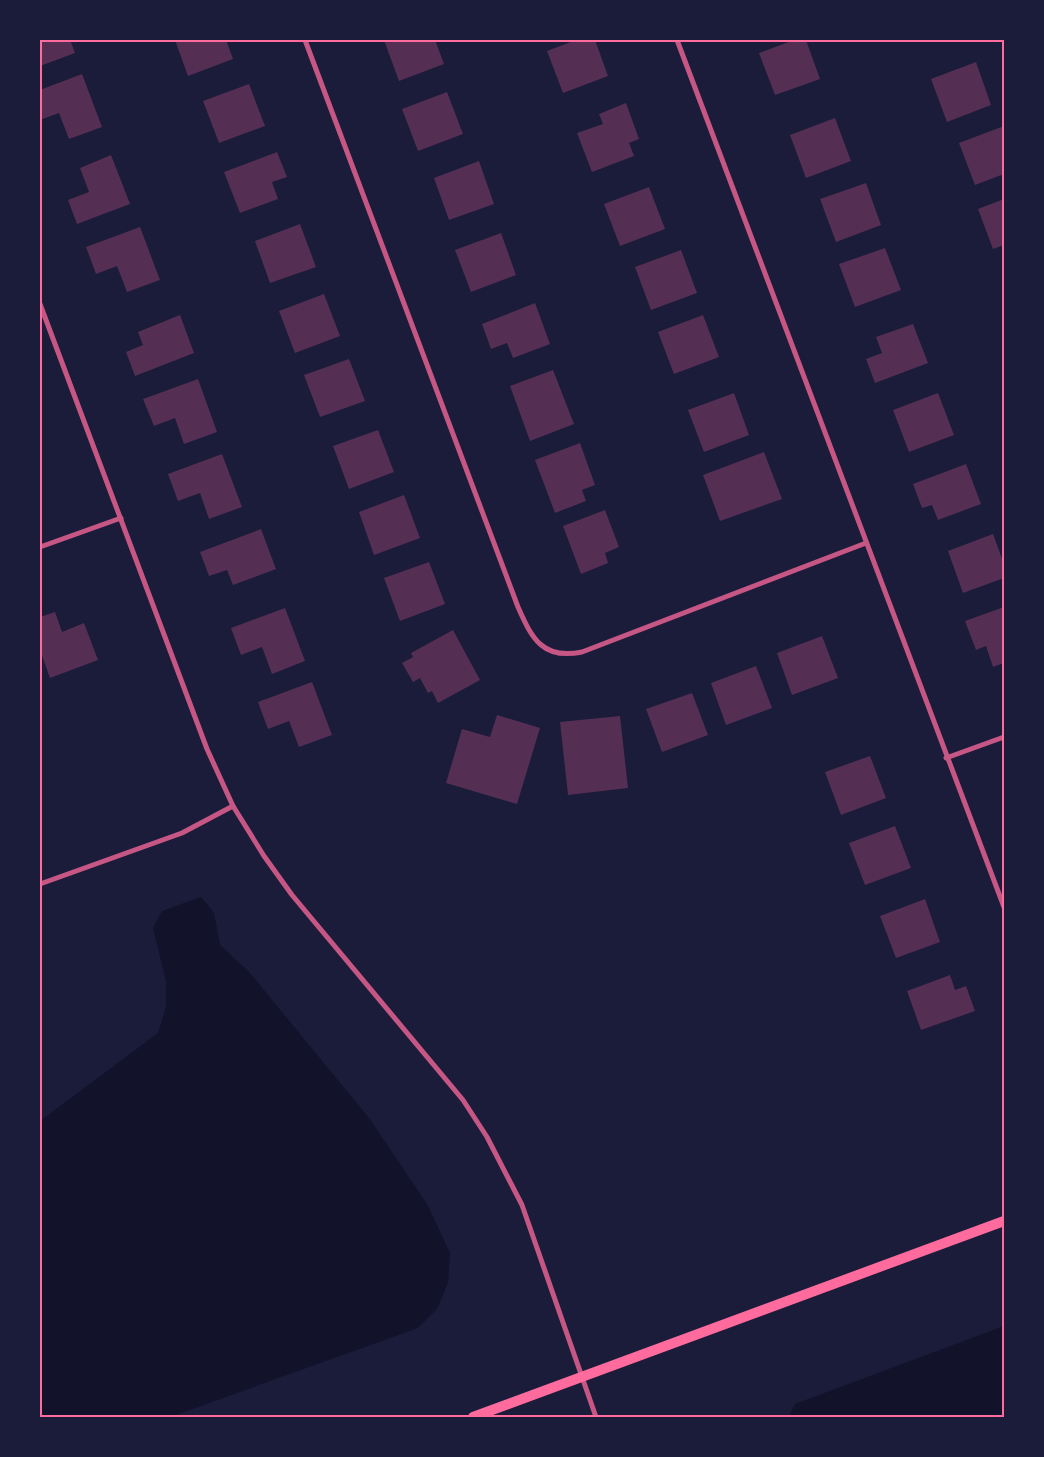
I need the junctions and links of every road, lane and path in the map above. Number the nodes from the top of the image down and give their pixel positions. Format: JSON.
{"nodes":[{"id":1,"x":305,"y":40,"type":"edge"},
{"id":2,"x":677,"y":40,"type":"edge"},
{"id":3,"x":40,"y":304,"type":"edge"},
{"id":4,"x":121,"y":518,"type":"junction"},
{"id":5,"x":866,"y":543,"type":"junction"},
{"id":6,"x":40,"y":547,"type":"edge"},
{"id":7,"x":1004,"y":737,"type":"edge"},
{"id":8,"x":946,"y":758,"type":"junction"},
{"id":9,"x":233,"y":806,"type":"junction"},
{"id":10,"x":40,"y":884,"type":"edge"},
{"id":11,"x":1004,"y":907,"type":"edge"},
{"id":12,"x":1004,"y":1221,"type":"edge"},
{"id":13,"x":582,"y":1377,"type":"junction"},
{"id":14,"x":472,"y":1417,"type":"edge"},
{"id":15,"x":596,"y":1417,"type":"edge"}],
"edges":[{"from":1,"to":5,"type":"street"},
{"from":2,"to":5,"type":"street"},
{"from":3,"to":4,"type":"street"},
{"from":4,"to":6,"type":"street"},
{"from":4,"to":9,"type":"street"},
{"from":5,"to":8,"type":"street"},
{"from":7,"to":8,"type":"street"},
{"from":8,"to":11,"type":"street"},
{"from":9,"to":10,"type":"street"},
{"from":9,"to":13,"type":"street"},
{"from":12,"to":13,"type":"main road"},
{"from":13,"to":14,"type":"main road"},
{"from":13,"to":15,"type":"street"}]}
